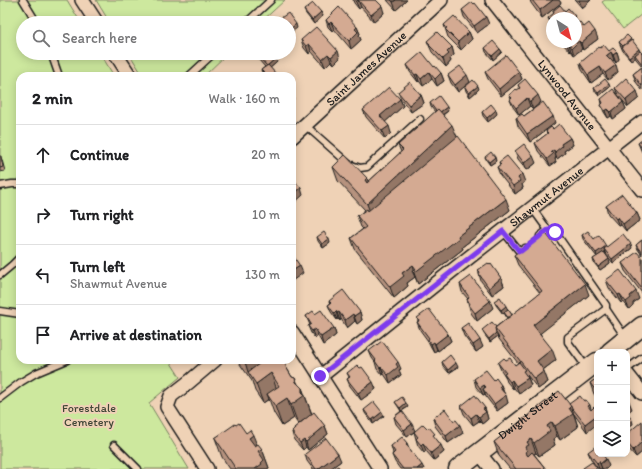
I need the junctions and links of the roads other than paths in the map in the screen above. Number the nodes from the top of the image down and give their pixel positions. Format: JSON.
{"nodes":[{"id":1,"x":23,"y":0,"type":"edge"},
{"id":2,"x":82,"y":0,"type":"edge"},
{"id":3,"x":271,"y":0,"type":"edge"},
{"id":4,"x":441,"y":0,"type":"edge"},
{"id":5,"x":492,"y":0,"type":"edge"},
{"id":6,"x":33,"y":16,"type":"edge"},
{"id":7,"x":92,"y":16,"type":"edge"},
{"id":8,"x":254,"y":16,"type":"edge"},
{"id":9,"x":53,"y":60,"type":"edge"},
{"id":10,"x":120,"y":60,"type":"edge"},
{"id":11,"x":206,"y":60,"type":"edge"},
{"id":12,"x":57,"y":72,"type":"edge"},
{"id":13,"x":127,"y":72,"type":"edge"},
{"id":14,"x":193,"y":72,"type":"edge"},
{"id":15,"x":420,"y":119,"type":"dead end"},
{"id":16,"x":642,"y":122,"type":"edge"},
{"id":17,"x":305,"y":125,"type":"junction"},
{"id":18,"x":296,"y":133,"type":"edge"},
{"id":19,"x":609,"y":148,"type":"junction"},
{"id":20,"x":16,"y":184,"type":"edge"},
{"id":21,"x":0,"y":186,"type":"edge"},
{"id":22,"x":642,"y":190,"type":"edge"},
{"id":23,"x":532,"y":208,"type":"junction"},
{"id":24,"x":548,"y":230,"type":"junction"},
{"id":25,"x":503,"y":231,"type":"junction"},
{"id":26,"x":16,"y":261,"type":"edge"},
{"id":27,"x":0,"y":275,"type":"edge"},
{"id":28,"x":606,"y":309,"type":"junction"},
{"id":29,"x":0,"y":311,"type":"edge"},
{"id":30,"x":16,"y":313,"type":"edge"},
{"id":31,"x":642,"y":326,"type":"edge"},
{"id":32,"x":296,"y":338,"type":"edge"},
{"id":33,"x":626,"y":339,"type":"junction"},
{"id":34,"x":614,"y":349,"type":"edge"},
{"id":35,"x":641,"y":362,"type":"edge"},
{"id":36,"x":58,"y":364,"type":"edge"},
{"id":37,"x":210,"y":364,"type":"edge"},
{"id":38,"x":592,"y":365,"type":"edge"},
{"id":39,"x":630,"y":368,"type":"edge"},
{"id":40,"x":320,"y":376,"type":"junction"},
{"id":41,"x":630,"y":378,"type":"edge"},
{"id":42,"x":642,"y":393,"type":"edge"},
{"id":43,"x":0,"y":398,"type":"edge"},
{"id":44,"x":114,"y":445,"type":"dead end"},
{"id":45,"x":479,"y":452,"type":"junction"},
{"id":46,"x":138,"y":469,"type":"edge"},
{"id":47,"x":207,"y":469,"type":"edge"},
{"id":48,"x":380,"y":469,"type":"edge"},
{"id":49,"x":458,"y":469,"type":"edge"},
{"id":50,"x":492,"y":469,"type":"edge"}],
"edges":[{"from":1,"to":6,"type":"lane"},
{"from":2,"to":7,"type":"street"},
{"from":3,"to":8,"type":"lane"},
{"from":4,"to":17,"type":"street","name":"Saint James Avenue"},
{"from":5,"to":19,"type":"street","name":"Lynwood Avenue"},
{"from":9,"to":12,"type":"lane"},
{"from":10,"to":13,"type":"street"},
{"from":11,"to":14,"type":"lane"},
{"from":15,"to":17,"type":"lane"},
{"from":16,"to":19,"type":"street","name":"Shawmut Avenue"},
{"from":17,"to":18,"type":"street","name":"Saint James Avenue"},
{"from":19,"to":22,"type":"street","name":"Lynwood Avenue"},
{"from":19,"to":23,"type":"street","name":"Shawmut Avenue"},
{"from":20,"to":21,"type":"lane"},
{"from":23,"to":24,"type":"lane"},
{"from":23,"to":25,"type":"street","name":"Shawmut Avenue"},
{"from":24,"to":25,"type":"lane"},
{"from":24,"to":28,"type":"lane"},
{"from":25,"to":40,"type":"street","name":"Shawmut Avenue"},
{"from":26,"to":27,"type":"lane"},
{"from":28,"to":33,"type":"lane"},
{"from":28,"to":38,"type":"lane"},
{"from":29,"to":30,"type":"lane"},
{"from":31,"to":33,"type":"main road"},
{"from":32,"to":40,"type":"street"},
{"from":33,"to":34,"type":"main road"},
{"from":35,"to":39,"type":"lane"},
{"from":36,"to":43,"type":"lane"},
{"from":37,"to":47,"type":"street"},
{"from":38,"to":45,"type":"main road","name":"Dwight Street"},
{"from":40,"to":48,"type":"street"},
{"from":41,"to":42,"type":"street"},
{"from":44,"to":46,"type":"lane"},
{"from":45,"to":49,"type":"main road","name":"Dwight Street"},
{"from":45,"to":50,"type":"street"}]}
